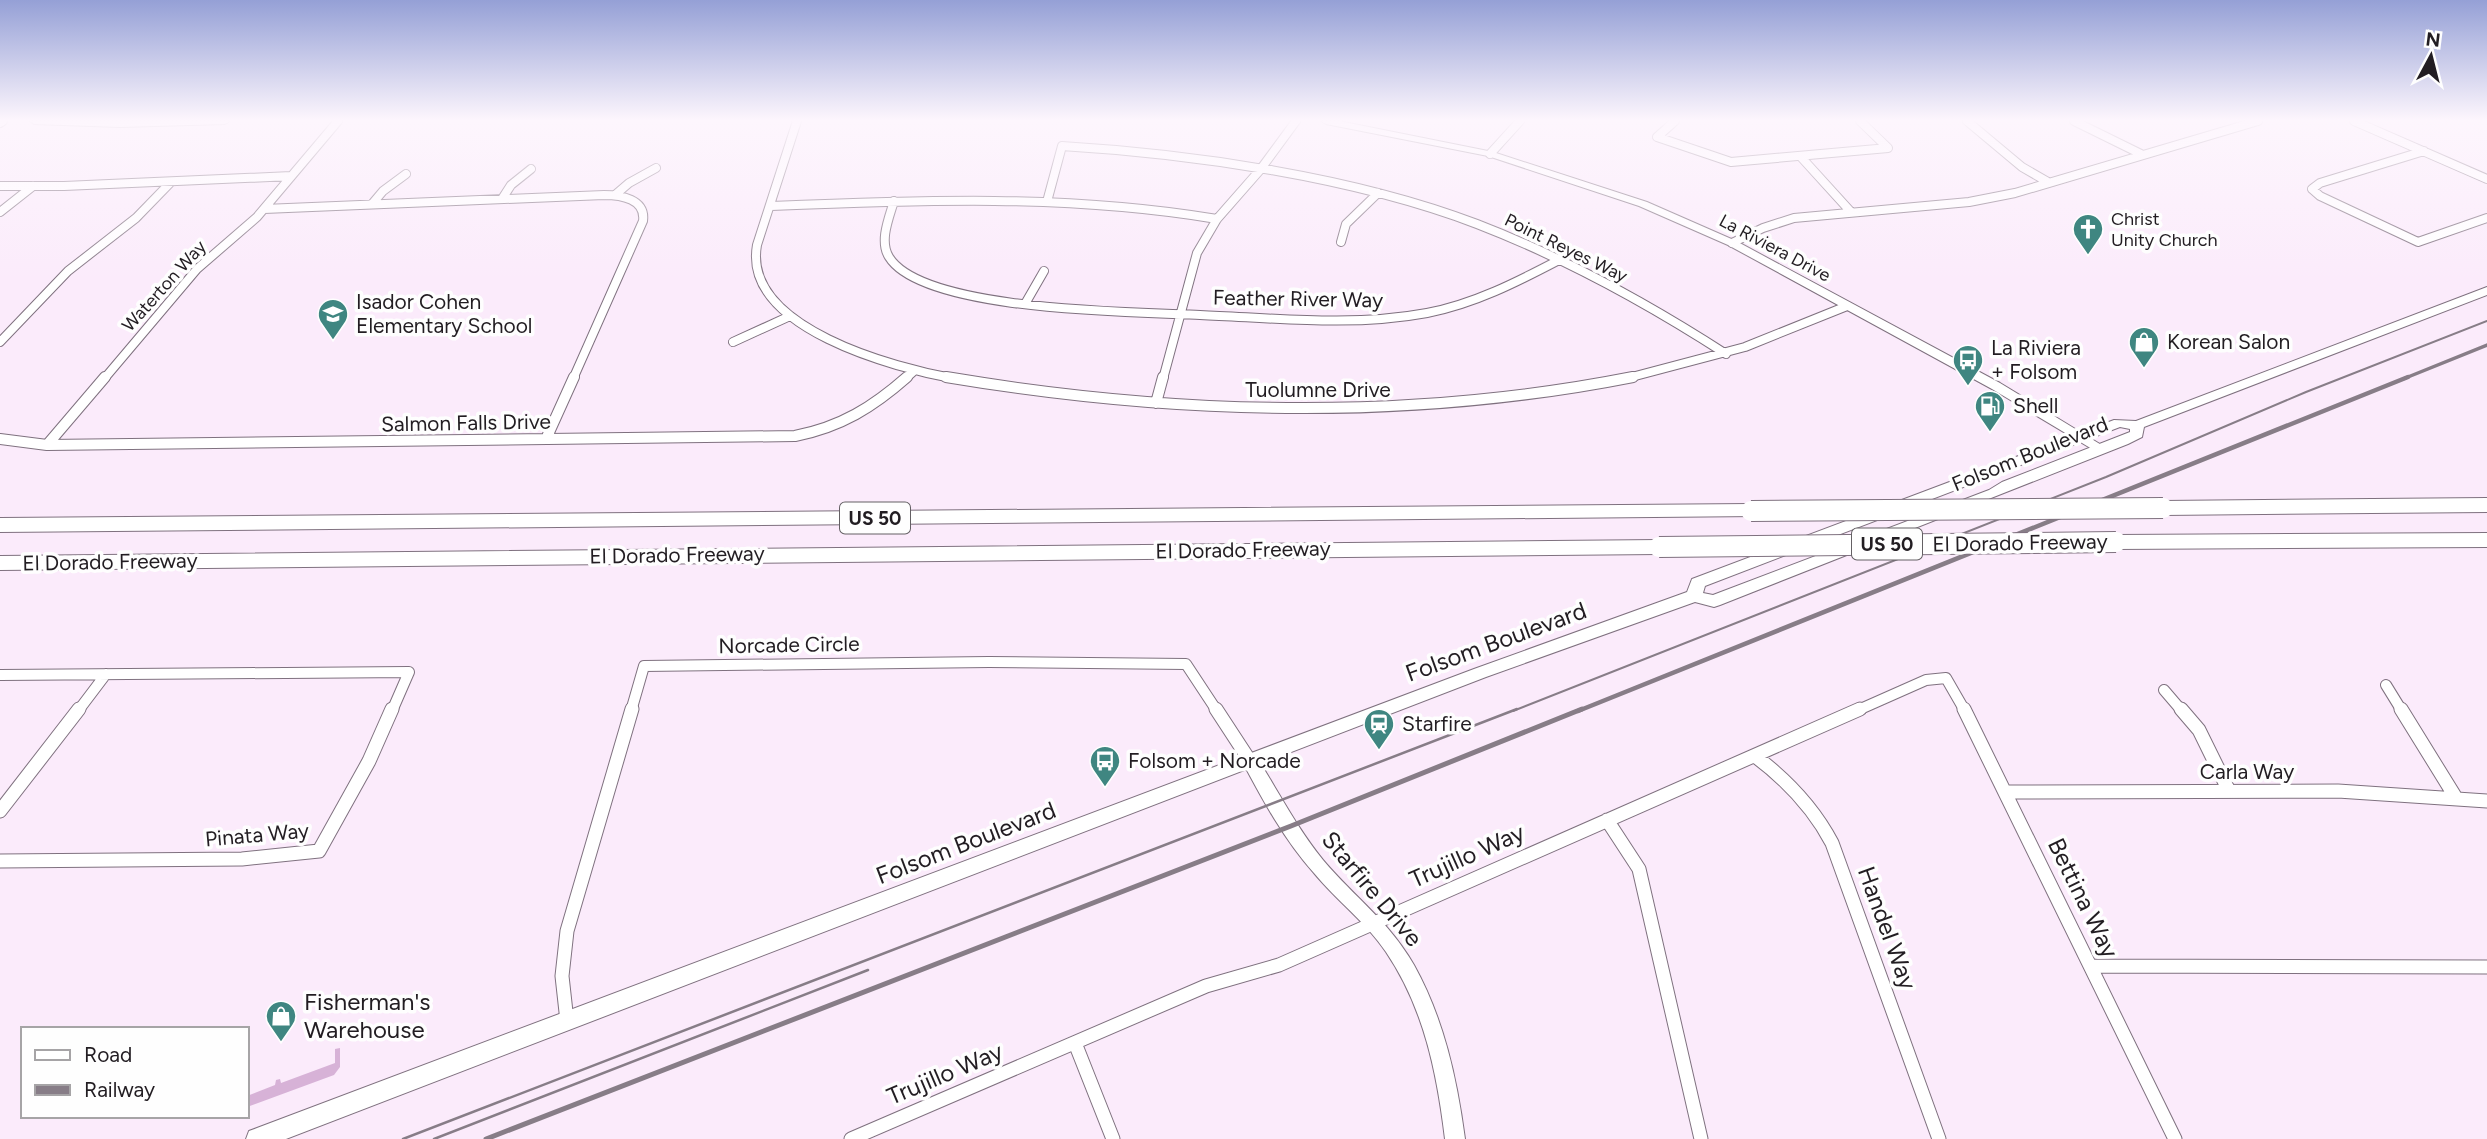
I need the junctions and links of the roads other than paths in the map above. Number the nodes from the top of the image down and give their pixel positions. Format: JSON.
{"nodes":[{"id":1,"x":406,"y":174,"type":"dead end"},
{"id":2,"x":524,"y":174,"type":"edge"},
{"id":3,"x":645,"y":174,"type":"edge"},
{"id":4,"x":780,"y":174,"type":"edge"},
{"id":5,"x":1054,"y":174,"type":"edge"},
{"id":6,"x":1256,"y":174,"type":"edge"},
{"id":7,"x":1281,"y":174,"type":"edge"},
{"id":8,"x":1552,"y":174,"type":"edge"},
{"id":9,"x":1817,"y":174,"type":"edge"},
{"id":10,"x":2034,"y":174,"type":"edge"},
{"id":11,"x":2077,"y":174,"type":"edge"},
{"id":12,"x":2349,"y":174,"type":"edge"},
{"id":13,"x":291,"y":176,"type":"joint"},
{"id":14,"x":171,"y":182,"type":"junction"},
{"id":15,"x":2048,"y":183,"type":"junction"},
{"id":16,"x":0,"y":186,"type":"edge"},
{"id":17,"x":33,"y":186,"type":"junction"},
{"id":18,"x":1378,"y":193,"type":"junction"},
{"id":19,"x":615,"y":195,"type":"junction"},
{"id":20,"x":1048,"y":198,"type":"junction"},
{"id":21,"x":502,"y":199,"type":"junction"},
{"id":22,"x":894,"y":201,"type":"junction"},
{"id":23,"x":372,"y":204,"type":"junction"},
{"id":24,"x":770,"y":206,"type":"junction"},
{"id":25,"x":264,"y":209,"type":"junction"},
{"id":26,"x":0,"y":212,"type":"edge"},
{"id":27,"x":1851,"y":212,"type":"junction"},
{"id":28,"x":2487,"y":218,"type":"edge"},
{"id":29,"x":1217,"y":219,"type":"junction"},
{"id":30,"x":1341,"y":242,"type":"dead end"},
{"id":31,"x":1732,"y":243,"type":"junction"},
{"id":32,"x":1559,"y":260,"type":"junction"},
{"id":33,"x":1044,"y":271,"type":"dead end"},
{"id":34,"x":2487,"y":291,"type":"edge"},
{"id":35,"x":1025,"y":304,"type":"junction"},
{"id":36,"x":1847,"y":306,"type":"junction"},
{"id":37,"x":1179,"y":314,"type":"junction"},
{"id":38,"x":790,"y":316,"type":"junction"},
{"id":39,"x":0,"y":342,"type":"edge"},
{"id":40,"x":733,"y":342,"type":"dead end"},
{"id":41,"x":1726,"y":354,"type":"junction"},
{"id":42,"x":914,"y":371,"type":"junction"},
{"id":43,"x":1156,"y":403,"type":"junction"},
{"id":44,"x":2137,"y":425,"type":"junction"},
{"id":45,"x":2082,"y":437,"type":"junction"},
{"id":46,"x":0,"y":439,"type":"edge"},
{"id":47,"x":546,"y":439,"type":"junction"},
{"id":48,"x":47,"y":445,"type":"junction"},
{"id":49,"x":2102,"y":449,"type":"junction"},
{"id":50,"x":2487,"y":505,"type":"edge"},
{"id":51,"x":0,"y":525,"type":"edge"},
{"id":52,"x":2487,"y":540,"type":"edge"},
{"id":53,"x":0,"y":563,"type":"edge"},
{"id":54,"x":1694,"y":596,"type":"junction"},
{"id":55,"x":106,"y":674,"type":"junction"},
{"id":56,"x":0,"y":675,"type":"edge"},
{"id":57,"x":1946,"y":678,"type":"joint"},
{"id":58,"x":2386,"y":685,"type":"dead end"},
{"id":59,"x":2164,"y":690,"type":"dead end"},
{"id":60,"x":1755,"y":756,"type":"junction"},
{"id":61,"x":1250,"y":761,"type":"junction"},
{"id":62,"x":2230,"y":791,"type":"junction"},
{"id":63,"x":2007,"y":792,"type":"junction"},
{"id":64,"x":2456,"y":798,"type":"junction"},
{"id":65,"x":2487,"y":801,"type":"edge"},
{"id":66,"x":0,"y":811,"type":"edge"},
{"id":67,"x":1607,"y":820,"type":"junction"},
{"id":68,"x":0,"y":861,"type":"edge"},
{"id":69,"x":1373,"y":922,"type":"junction"},
{"id":70,"x":2091,"y":966,"type":"junction"},
{"id":71,"x":2487,"y":967,"type":"edge"},
{"id":72,"x":567,"y":1021,"type":"junction"},
{"id":73,"x":1075,"y":1043,"type":"junction"},
{"id":74,"x":257,"y":1139,"type":"edge"},
{"id":75,"x":850,"y":1139,"type":"edge"},
{"id":76,"x":1113,"y":1139,"type":"edge"},
{"id":77,"x":1455,"y":1139,"type":"edge"},
{"id":78,"x":1701,"y":1139,"type":"edge"},
{"id":79,"x":1939,"y":1139,"type":"edge"},
{"id":80,"x":2175,"y":1139,"type":"edge"}],
"edges":[{"from":1,"to":23,"type":"street"},
{"from":2,"to":21,"type":"street"},
{"from":3,"to":19,"type":"street"},
{"from":4,"to":24,"type":"street","name":"Tuolumne Drive"},
{"from":5,"to":20,"type":"street","name":"Point Reyes Way"},
{"from":6,"to":29,"type":"street"},
{"from":7,"to":18,"type":"street","name":"Point Reyes Way"},
{"from":8,"to":31,"type":"street","name":"La Riviera Drive"},
{"from":9,"to":27,"type":"street"},
{"from":10,"to":15,"type":"street"},
{"from":11,"to":15,"type":"street"},
{"from":12,"to":28,"type":"street"},
{"from":13,"to":14,"type":"street"},
{"from":13,"to":25,"type":"street","name":"Waterton Way"},
{"from":14,"to":17,"type":"street"},
{"from":14,"to":39,"type":"street"},
{"from":15,"to":27,"type":"street"},
{"from":16,"to":17,"type":"street"},
{"from":17,"to":26,"type":"street"},
{"from":18,"to":30,"type":"street"},
{"from":18,"to":32,"type":"street","name":"Point Reyes Way"},
{"from":19,"to":21,"type":"street"},
{"from":19,"to":47,"type":"street"},
{"from":20,"to":22,"type":"street"},
{"from":20,"to":29,"type":"street"},
{"from":21,"to":23,"type":"street"},
{"from":22,"to":24,"type":"street"},
{"from":22,"to":35,"type":"street","name":"Feather River Way"},
{"from":23,"to":25,"type":"street"},
{"from":24,"to":38,"type":"street","name":"Tuolumne Drive"},
{"from":25,"to":48,"type":"street","name":"Waterton Way"},
{"from":27,"to":31,"type":"street"},
{"from":29,"to":37,"type":"street"},
{"from":31,"to":36,"type":"street","name":"La Riviera Drive"},
{"from":32,"to":37,"type":"street","name":"Feather River Way"},
{"from":32,"to":41,"type":"street","name":"Point Reyes Way"},
{"from":33,"to":35,"type":"street"},
{"from":34,"to":44,"type":"main road","name":"Folsom Boulevard"},
{"from":35,"to":37,"type":"street","name":"Feather River Way"},
{"from":36,"to":41,"type":"street","name":"Tuolumne Drive"},
{"from":36,"to":45,"type":"street","name":"La Riviera Drive"},
{"from":37,"to":43,"type":"street"},
{"from":38,"to":40,"type":"street"},
{"from":38,"to":42,"type":"street","name":"Tuolumne Drive"},
{"from":41,"to":43,"type":"street","name":"Tuolumne Drive"},
{"from":42,"to":43,"type":"street","name":"Tuolumne Drive"},
{"from":42,"to":47,"type":"street","name":"Salmon Falls Drive"},
{"from":44,"to":45,"type":"main road","name":"Folsom Boulevard"},
{"from":44,"to":49,"type":"main road","name":"Folsom Boulevard"},
{"from":45,"to":49,"type":"street","name":"La Riviera Drive"},
{"from":45,"to":54,"type":"main road","name":"Folsom Boulevard"},
{"from":46,"to":48,"type":"street","name":"Salmon Falls Drive"},
{"from":47,"to":48,"type":"street","name":"Salmon Falls Drive"},
{"from":49,"to":54,"type":"main road","name":"Folsom Boulevard"},
{"from":50,"to":51,"type":"highway","name":"El Dorado Freeway","number":"US 50","bridge":true},
{"from":52,"to":53,"type":"highway","name":"El Dorado Freeway","number":"US 50","bridge":true},
{"from":54,"to":61,"type":"main road","name":"Folsom Boulevard"},
{"from":55,"to":56,"type":"street"},
{"from":55,"to":66,"type":"street"},
{"from":55,"to":68,"type":"street","name":"Pinata Way"},
{"from":57,"to":60,"type":"street","name":"Trujillo Way"},
{"from":57,"to":63,"type":"street","name":"Bettina Way"},
{"from":58,"to":64,"type":"street"},
{"from":59,"to":62,"type":"street"},
{"from":60,"to":67,"type":"street","name":"Trujillo Way"},
{"from":60,"to":79,"type":"street","name":"Handel Way"},
{"from":61,"to":69,"type":"street","name":"Starfire Drive"},
{"from":61,"to":72,"type":"main road","name":"Folsom Boulevard"},
{"from":61,"to":72,"type":"street","name":"Norcade Circle"},
{"from":62,"to":63,"type":"street","name":"Carla Way"},
{"from":62,"to":64,"type":"street","name":"Carla Way"},
{"from":63,"to":70,"type":"street","name":"Bettina Way"},
{"from":64,"to":65,"type":"street","name":"Carla Way"},
{"from":67,"to":69,"type":"street","name":"Trujillo Way"},
{"from":67,"to":78,"type":"street"},
{"from":69,"to":73,"type":"street","name":"Trujillo Way"},
{"from":69,"to":77,"type":"street","name":"Starfire Drive"},
{"from":70,"to":71,"type":"street"},
{"from":70,"to":80,"type":"street","name":"Bettina Way"},
{"from":72,"to":74,"type":"main road","name":"Folsom Boulevard"},
{"from":73,"to":75,"type":"street","name":"Trujillo Way"},
{"from":73,"to":76,"type":"street"}]}
